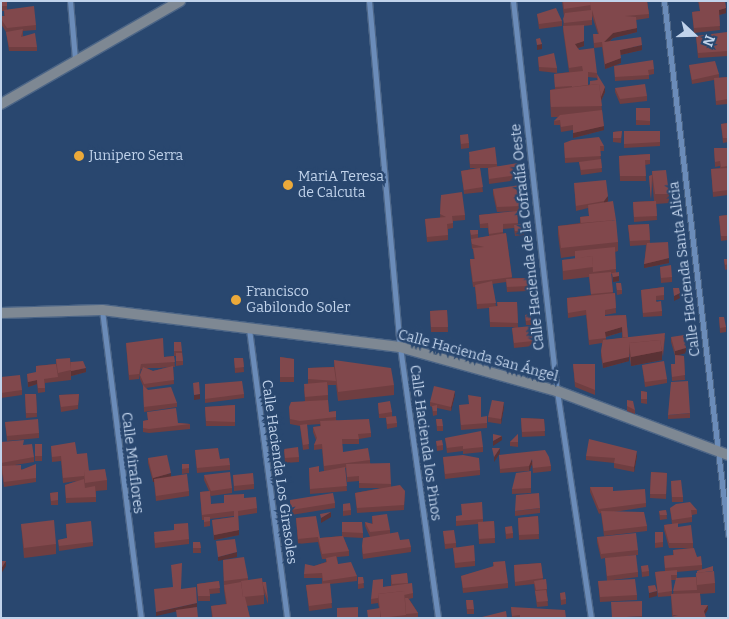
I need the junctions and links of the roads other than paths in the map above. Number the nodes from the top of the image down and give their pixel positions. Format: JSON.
{"nodes":[{"id":1,"x":70,"y":1,"type":"edge"},
{"id":2,"x":180,"y":1,"type":"edge"},
{"id":3,"x":369,"y":1,"type":"edge"},
{"id":4,"x":513,"y":1,"type":"edge"},
{"id":5,"x":664,"y":1,"type":"edge"},
{"id":6,"x":75,"y":59,"type":"junction"},
{"id":7,"x":1,"y":104,"type":"edge"},
{"id":8,"x":102,"y":310,"type":"junction"},
{"id":9,"x":1,"y":313,"type":"edge"},
{"id":10,"x":249,"y":329,"type":"junction"},
{"id":11,"x":400,"y":347,"type":"junction"},
{"id":12,"x":557,"y":391,"type":"junction"},
{"id":13,"x":717,"y":450,"type":"junction"},
{"id":14,"x":728,"y":455,"type":"edge"},
{"id":15,"x":728,"y":534,"type":"edge"},
{"id":16,"x":140,"y":618,"type":"edge"},
{"id":17,"x":287,"y":618,"type":"edge"},
{"id":18,"x":438,"y":618,"type":"edge"},
{"id":19,"x":590,"y":618,"type":"edge"}],
"edges":[{"from":1,"to":6,"type":"street"},
{"from":2,"to":6,"type":"street"},
{"from":3,"to":11,"type":"street","name":"Calle Hacienda los Pinos"},
{"from":4,"to":12,"type":"street","name":"Calle Hacienda de la Cofradía Oeste"},
{"from":5,"to":13,"type":"street","name":"Calle Hacienda Santa Alicia"},
{"from":6,"to":7,"type":"street"},
{"from":8,"to":9,"type":"street","name":"Calle Hacienda San Ángel"},
{"from":8,"to":10,"type":"street","name":"Calle Hacienda San Ángel"},
{"from":8,"to":16,"type":"street","name":"Calle Miraflores"},
{"from":10,"to":11,"type":"street","name":"Calle Hacienda San Ángel"},
{"from":10,"to":17,"type":"street","name":"Calle Hacienda Los Girasoles"},
{"from":11,"to":12,"type":"street","name":"Calle Hacienda San Ángel"},
{"from":11,"to":18,"type":"street","name":"Calle Hacienda los Pinos"},
{"from":12,"to":13,"type":"street","name":"Calle Hacienda San Ángel"},
{"from":12,"to":19,"type":"street","name":"Calle Hacienda de la Cofradía Oeste"},
{"from":13,"to":14,"type":"street","name":"Calle Hacienda San Ángel"},
{"from":13,"to":15,"type":"street","name":"Calle Hacienda Santa Alicia"}]}
